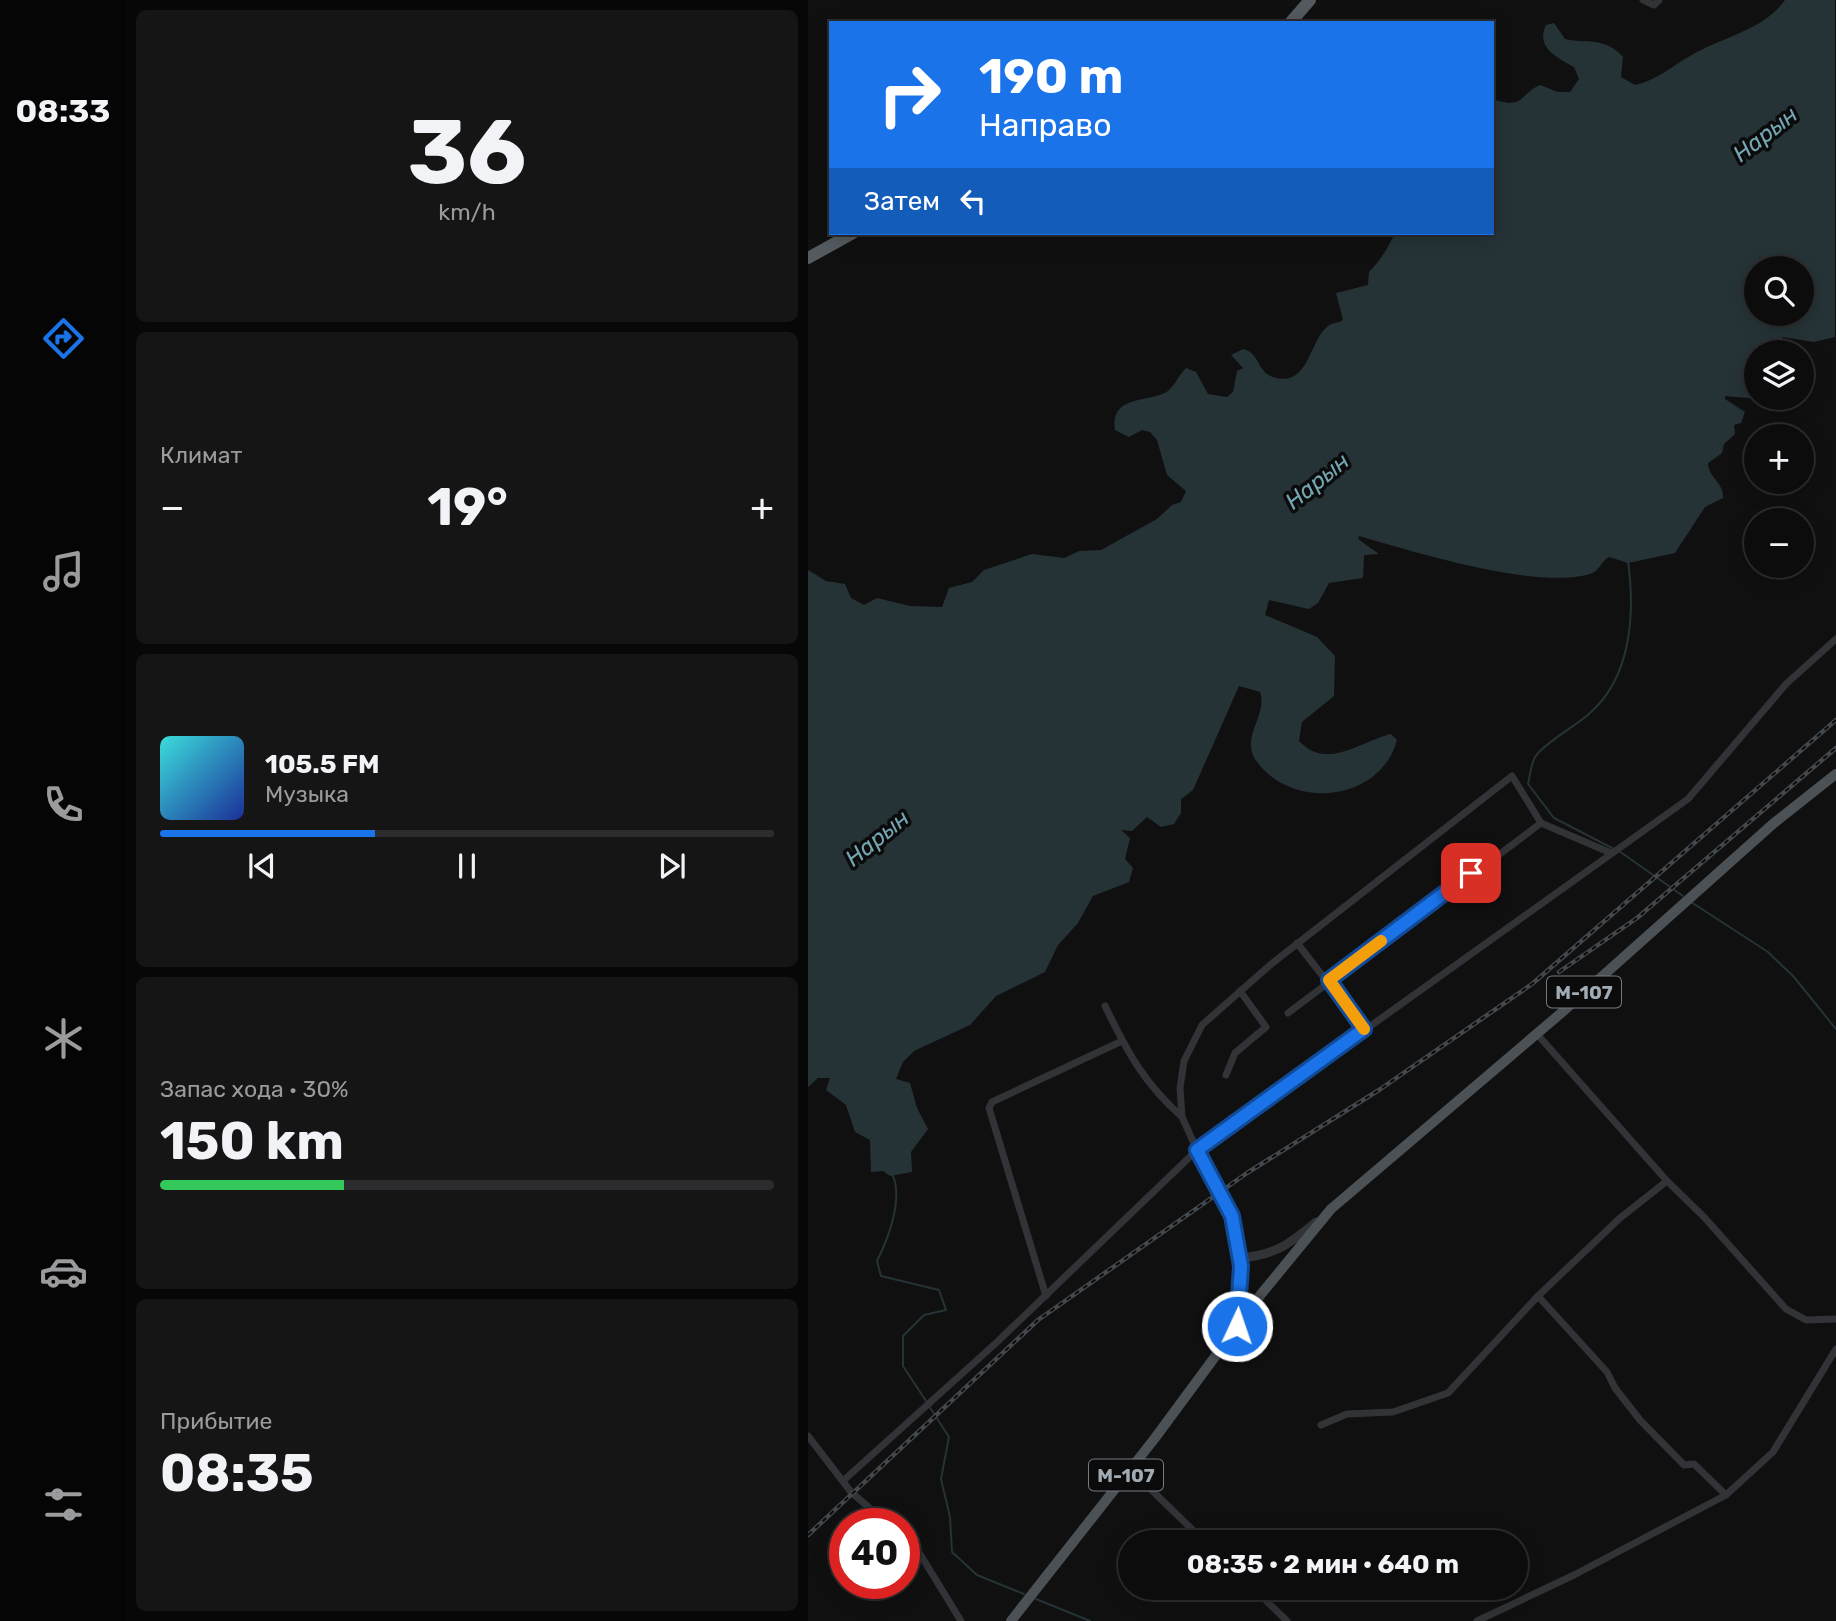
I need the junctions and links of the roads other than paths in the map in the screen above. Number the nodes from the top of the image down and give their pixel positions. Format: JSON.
{"nodes":[{"id":1,"x":1310,"y":0,"type":"edge"},
{"id":2,"x":1643,"y":0,"type":"edge"},
{"id":3,"x":1659,"y":0,"type":"edge"},
{"id":4,"x":1292,"y":21,"type":"edge"},
{"id":5,"x":849,"y":235,"type":"edge"},
{"id":6,"x":808,"y":258,"type":"edge"},
{"id":7,"x":1835,"y":639,"type":"edge"},
{"id":8,"x":1835,"y":774,"type":"edge"},
{"id":9,"x":1541,"y":823,"type":"junction"},
{"id":10,"x":1611,"y":852,"type":"junction"},
{"id":11,"x":1297,"y":943,"type":"junction"},
{"id":12,"x":1329,"y":980,"type":"junction"},
{"id":13,"x":1240,"y":991,"type":"junction"},
{"id":14,"x":1106,"y":1006,"type":"dead end"},
{"id":15,"x":1288,"y":1013,"type":"dead end"},
{"id":16,"x":1364,"y":1029,"type":"junction"},
{"id":17,"x":1537,"y":1034,"type":"junction"},
{"id":18,"x":1122,"y":1041,"type":"junction"},
{"id":19,"x":1226,"y":1075,"type":"dead end"},
{"id":20,"x":1182,"y":1117,"type":"junction"},
{"id":21,"x":1197,"y":1150,"type":"junction"},
{"id":22,"x":1667,"y":1181,"type":"junction"},
{"id":23,"x":1331,"y":1209,"type":"junction"},
{"id":24,"x":1239,"y":1258,"type":"junction"},
{"id":25,"x":1046,"y":1296,"type":"junction"},
{"id":26,"x":1538,"y":1296,"type":"junction"},
{"id":27,"x":1835,"y":1319,"type":"edge"},
{"id":28,"x":1237,"y":1326,"type":"junction"},
{"id":29,"x":1835,"y":1349,"type":"edge"},
{"id":30,"x":1321,"y":1425,"type":"dead end"},
{"id":31,"x":808,"y":1436,"type":"edge"},
{"id":32,"x":1130,"y":1469,"type":"junction"},
{"id":33,"x":844,"y":1480,"type":"junction"},
{"id":34,"x":1726,"y":1495,"type":"junction"},
{"id":35,"x":870,"y":1508,"type":"edge"},
{"id":36,"x":1193,"y":1530,"type":"edge"},
{"id":37,"x":920,"y":1554,"type":"edge"},
{"id":38,"x":1265,"y":1600,"type":"edge"},
{"id":39,"x":961,"y":1621,"type":"edge"},
{"id":40,"x":1011,"y":1621,"type":"edge"},
{"id":41,"x":1287,"y":1621,"type":"edge"},
{"id":42,"x":1477,"y":1621,"type":"edge"}],
"edges":[{"from":1,"to":4,"type":"highway"},
{"from":2,"to":3,"type":"street"},
{"from":5,"to":6,"type":"highway"},
{"from":7,"to":10,"type":"street"},
{"from":8,"to":17,"type":"main road","number":"М-107"},
{"from":9,"to":10,"type":"street"},
{"from":9,"to":11,"type":"street"},
{"from":9,"to":12,"type":"street"},
{"from":10,"to":16,"type":"street"},
{"from":11,"to":12,"type":"street"},
{"from":11,"to":13,"type":"street"},
{"from":12,"to":15,"type":"street"},
{"from":12,"to":16,"type":"street"},
{"from":13,"to":19,"type":"street"},
{"from":13,"to":20,"type":"street"},
{"from":14,"to":18,"type":"street"},
{"from":16,"to":21,"type":"street"},
{"from":17,"to":22,"type":"street"},
{"from":17,"to":23,"type":"main road","number":"М-107"},
{"from":18,"to":20,"type":"street"},
{"from":18,"to":25,"type":"street"},
{"from":20,"to":21,"type":"street"},
{"from":21,"to":24,"type":"street"},
{"from":21,"to":25,"type":"street"},
{"from":22,"to":26,"type":"street"},
{"from":22,"to":27,"type":"street"},
{"from":23,"to":24,"type":"street"},
{"from":23,"to":28,"type":"main road","number":"М-107"},
{"from":24,"to":28,"type":"street"},
{"from":25,"to":33,"type":"street"},
{"from":26,"to":30,"type":"street"},
{"from":26,"to":34,"type":"street"},
{"from":28,"to":32,"type":"main road","number":"М-107"},
{"from":29,"to":34,"type":"street"},
{"from":31,"to":33,"type":"street"},
{"from":32,"to":36,"type":"street"},
{"from":32,"to":40,"type":"main road","number":"М-107"},
{"from":33,"to":35,"type":"street"},
{"from":34,"to":42,"type":"street"},
{"from":37,"to":39,"type":"street"},
{"from":38,"to":41,"type":"street"}]}
